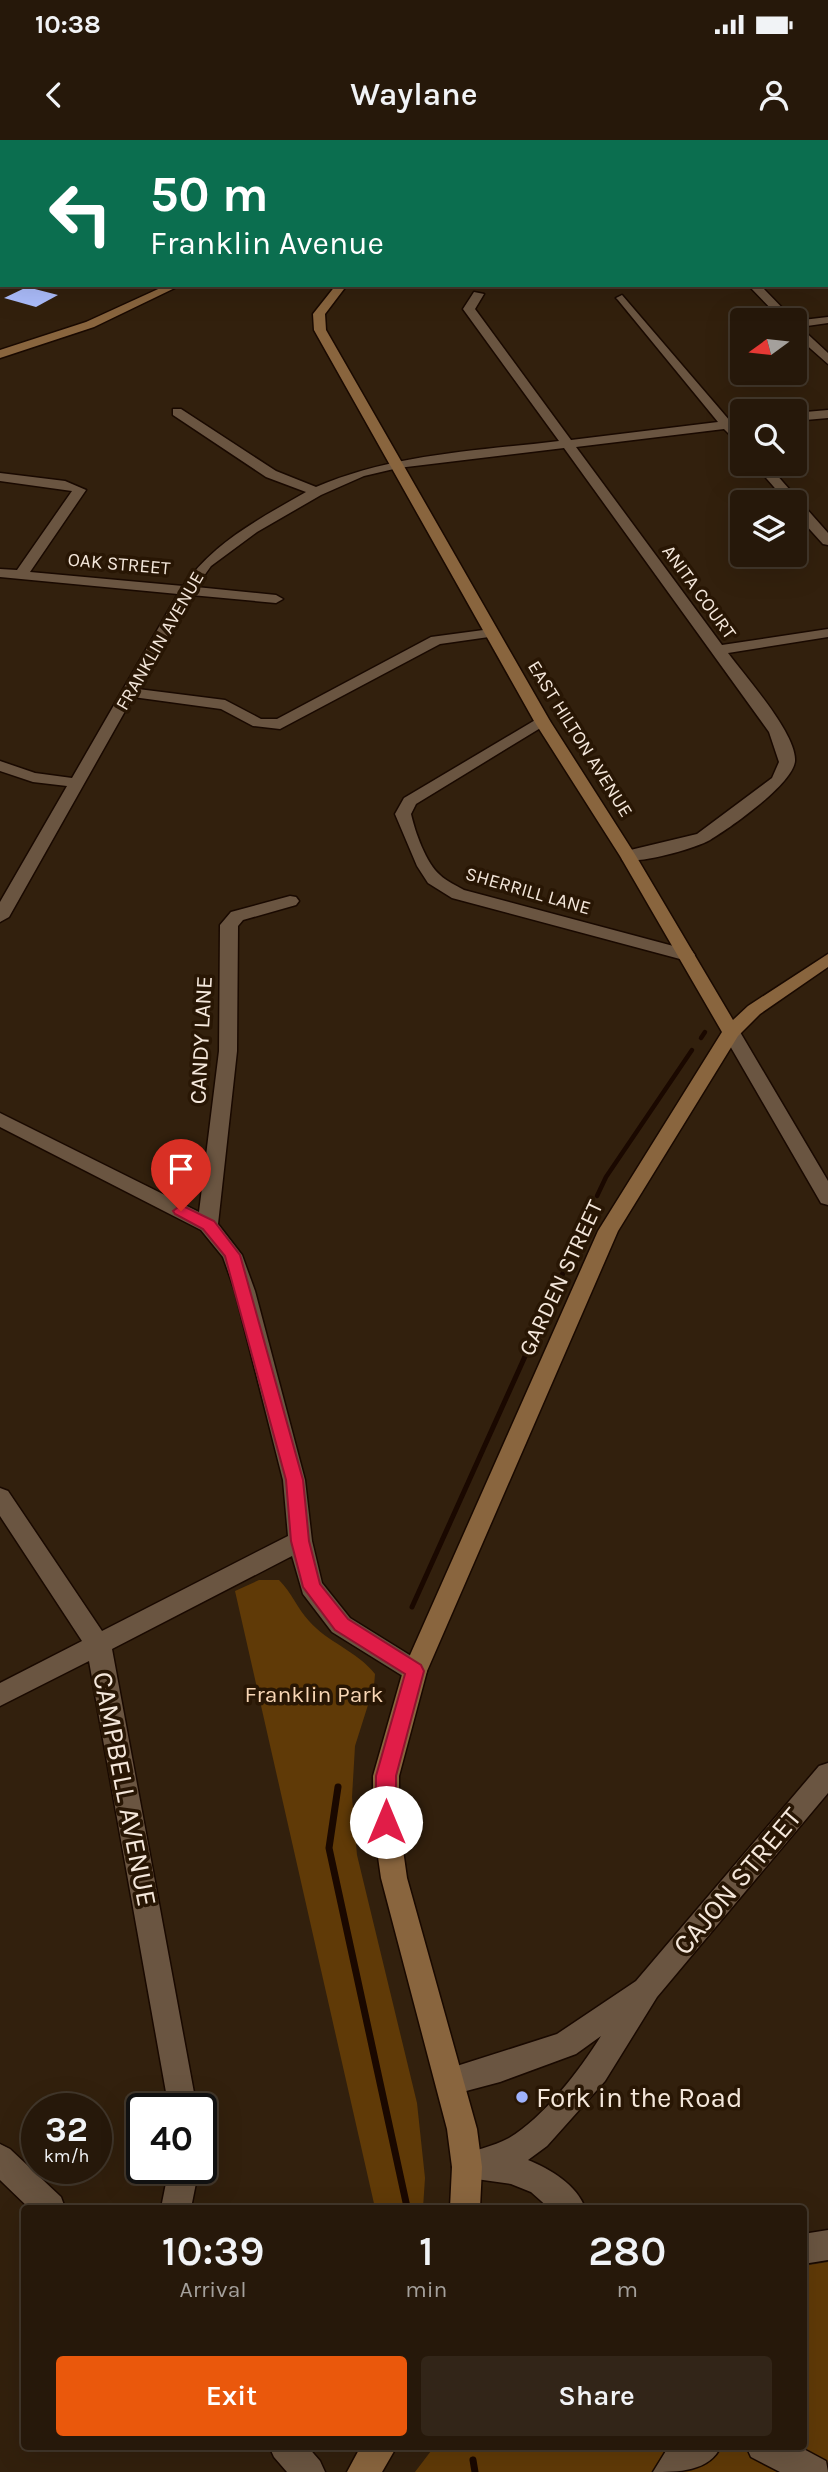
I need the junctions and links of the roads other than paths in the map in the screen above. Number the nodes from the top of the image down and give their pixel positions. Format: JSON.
{"nodes":[{"id":1,"x":154,"y":287,"type":"edge"},
{"id":2,"x":173,"y":287,"type":"edge"},
{"id":3,"x":340,"y":287,"type":"edge"},
{"id":4,"x":755,"y":287,"type":"edge"},
{"id":5,"x":478,"y":294,"type":"dead end"},
{"id":6,"x":622,"y":298,"type":"dead end"},
{"id":7,"x":776,"y":308,"type":"edge"},
{"id":8,"x":828,"y":320,"type":"edge"},
{"id":9,"x":807,"y":324,"type":"edge"},
{"id":10,"x":807,"y":339,"type":"edge"},
{"id":11,"x":0,"y":346,"type":"edge"},
{"id":12,"x":0,"y":354,"type":"edge"},
{"id":13,"x":828,"y":360,"type":"edge"},
{"id":14,"x":177,"y":412,"type":"dead end"},
{"id":15,"x":828,"y":414,"type":"edge"},
{"id":16,"x":807,"y":416,"type":"edge"},
{"id":17,"x":730,"y":424,"type":"edge"},
{"id":18,"x":726,"y":425,"type":"junction"},
{"id":19,"x":730,"y":430,"type":"edge"},
{"id":20,"x":566,"y":443,"type":"junction"},
{"id":21,"x":398,"y":464,"type":"junction"},
{"id":22,"x":770,"y":476,"type":"edge"},
{"id":23,"x":0,"y":477,"type":"edge"},
{"id":24,"x":783,"y":490,"type":"edge"},
{"id":25,"x":317,"y":492,"type":"junction"},
{"id":26,"x":807,"y":518,"type":"edge"},
{"id":27,"x":828,"y":541,"type":"edge"},
{"id":28,"x":0,"y":572,"type":"edge"},
{"id":29,"x":21,"y":575,"type":"junction"},
{"id":30,"x":187,"y":590,"type":"junction"},
{"id":31,"x":276,"y":599,"type":"dead end"},
{"id":32,"x":491,"y":633,"type":"junction"},
{"id":33,"x":828,"y":633,"type":"edge"},
{"id":34,"x":718,"y":650,"type":"junction"},
{"id":35,"x":130,"y":692,"type":"junction"},
{"id":36,"x":542,"y":721,"type":"junction"},
{"id":37,"x":0,"y":766,"type":"edge"},
{"id":38,"x":77,"y":783,"type":"junction"},
{"id":39,"x":628,"y":856,"type":"junction"},
{"id":40,"x":290,"y":901,"type":"dead end"},
{"id":41,"x":0,"y":917,"type":"edge"},
{"id":42,"x":686,"y":955,"type":"junction"},
{"id":43,"x":828,"y":959,"type":"edge"},
{"id":44,"x":730,"y":1032,"type":"junction"},
{"id":45,"x":0,"y":1119,"type":"edge"},
{"id":46,"x":828,"y":1198,"type":"edge"},
{"id":47,"x":208,"y":1225,"type":"junction"},
{"id":48,"x":0,"y":1497,"type":"edge"},
{"id":49,"x":300,"y":1541,"type":"junction"},
{"id":50,"x":99,"y":1647,"type":"junction"},
{"id":51,"x":415,"y":1671,"type":"junction"},
{"id":52,"x":0,"y":1695,"type":"edge"},
{"id":53,"x":828,"y":1774,"type":"edge"},
{"id":54,"x":647,"y":1988,"type":"junction"},
{"id":55,"x":451,"y":2081,"type":"junction"},
{"id":56,"x":180,"y":2093,"type":"edge"},
{"id":57,"x":0,"y":2159,"type":"edge"},
{"id":58,"x":467,"y":2167,"type":"junction"},
{"id":59,"x":181,"y":2184,"type":"edge"},
{"id":60,"x":47,"y":2205,"type":"edge"},
{"id":61,"x":177,"y":2205,"type":"edge"},
{"id":62,"x":465,"y":2205,"type":"edge"},
{"id":63,"x":567,"y":2205,"type":"edge"},
{"id":64,"x":828,"y":2245,"type":"edge"},
{"id":65,"x":807,"y":2248,"type":"edge"},
{"id":66,"x":289,"y":2450,"type":"edge"},
{"id":67,"x":378,"y":2450,"type":"edge"},
{"id":68,"x":696,"y":2450,"type":"edge"},
{"id":69,"x":770,"y":2450,"type":"edge"},
{"id":70,"x":309,"y":2472,"type":"edge"},
{"id":71,"x":363,"y":2472,"type":"edge"},
{"id":72,"x":669,"y":2472,"type":"edge"},
{"id":73,"x":815,"y":2472,"type":"edge"}],
"edges":[{"from":1,"to":11,"type":"street"},
{"from":2,"to":12,"type":"street"},
{"from":3,"to":21,"type":"street","name":"EAST HILTON AVENUE"},
{"from":4,"to":7,"type":"street"},
{"from":5,"to":20,"type":"street","name":"ANITA COURT"},
{"from":6,"to":18,"type":"street"},
{"from":8,"to":9,"type":"street"},
{"from":10,"to":13,"type":"street"},
{"from":14,"to":25,"type":"street"},
{"from":15,"to":16,"type":"street"},
{"from":17,"to":18,"type":"street","name":"FRANKLIN AVENUE"},
{"from":18,"to":19,"type":"street"},
{"from":18,"to":20,"type":"street","name":"FRANKLIN AVENUE"},
{"from":20,"to":21,"type":"street","name":"FRANKLIN AVENUE"},
{"from":20,"to":34,"type":"street","name":"ANITA COURT"},
{"from":21,"to":25,"type":"street","name":"FRANKLIN AVENUE"},
{"from":21,"to":32,"type":"street","name":"EAST HILTON AVENUE"},
{"from":22,"to":24,"type":"street"},
{"from":23,"to":29,"type":"street"},
{"from":25,"to":30,"type":"street","name":"FRANKLIN AVENUE"},
{"from":26,"to":27,"type":"street"},
{"from":28,"to":29,"type":"street","name":"OAK STREET"},
{"from":29,"to":30,"type":"street","name":"OAK STREET"},
{"from":30,"to":31,"type":"street","name":"OAK STREET"},
{"from":30,"to":35,"type":"street","name":"FRANKLIN AVENUE"},
{"from":32,"to":35,"type":"street"},
{"from":32,"to":36,"type":"street","name":"EAST HILTON AVENUE"},
{"from":33,"to":34,"type":"street"},
{"from":34,"to":39,"type":"street","name":"ANITA COURT"},
{"from":35,"to":38,"type":"street","name":"FRANKLIN AVENUE"},
{"from":36,"to":39,"type":"street","name":"EAST HILTON AVENUE"},
{"from":36,"to":42,"type":"street","name":"SHERRILL LANE"},
{"from":37,"to":38,"type":"street"},
{"from":38,"to":41,"type":"street","name":"FRANKLIN AVENUE"},
{"from":39,"to":42,"type":"street","name":"EAST HILTON AVENUE"},
{"from":40,"to":47,"type":"street","name":"CANDY LANE"},
{"from":42,"to":44,"type":"street","name":"EAST HILTON AVENUE"},
{"from":43,"to":44,"type":"street","name":"GARDEN STREET"},
{"from":44,"to":46,"type":"street"},
{"from":44,"to":51,"type":"street","name":"GARDEN STREET"},
{"from":45,"to":47,"type":"street"},
{"from":47,"to":49,"type":"street"},
{"from":48,"to":50,"type":"street","name":"CAMPBELL AVENUE"},
{"from":49,"to":50,"type":"street"},
{"from":49,"to":51,"type":"street"},
{"from":50,"to":52,"type":"street"},
{"from":50,"to":56,"type":"street","name":"CAMPBELL AVENUE"},
{"from":51,"to":55,"type":"street"},
{"from":53,"to":54,"type":"street","name":"CAJON STREET"},
{"from":54,"to":55,"type":"street","name":"CAJON STREET"},
{"from":54,"to":58,"type":"street","name":"CAJON STREET"},
{"from":55,"to":58,"type":"street"},
{"from":57,"to":60,"type":"street"},
{"from":58,"to":62,"type":"street"},
{"from":58,"to":63,"type":"street"},
{"from":59,"to":61,"type":"street"},
{"from":64,"to":65,"type":"street"},
{"from":66,"to":70,"type":"street"},
{"from":67,"to":71,"type":"street"},
{"from":68,"to":72,"type":"street"},
{"from":69,"to":73,"type":"street"}]}
